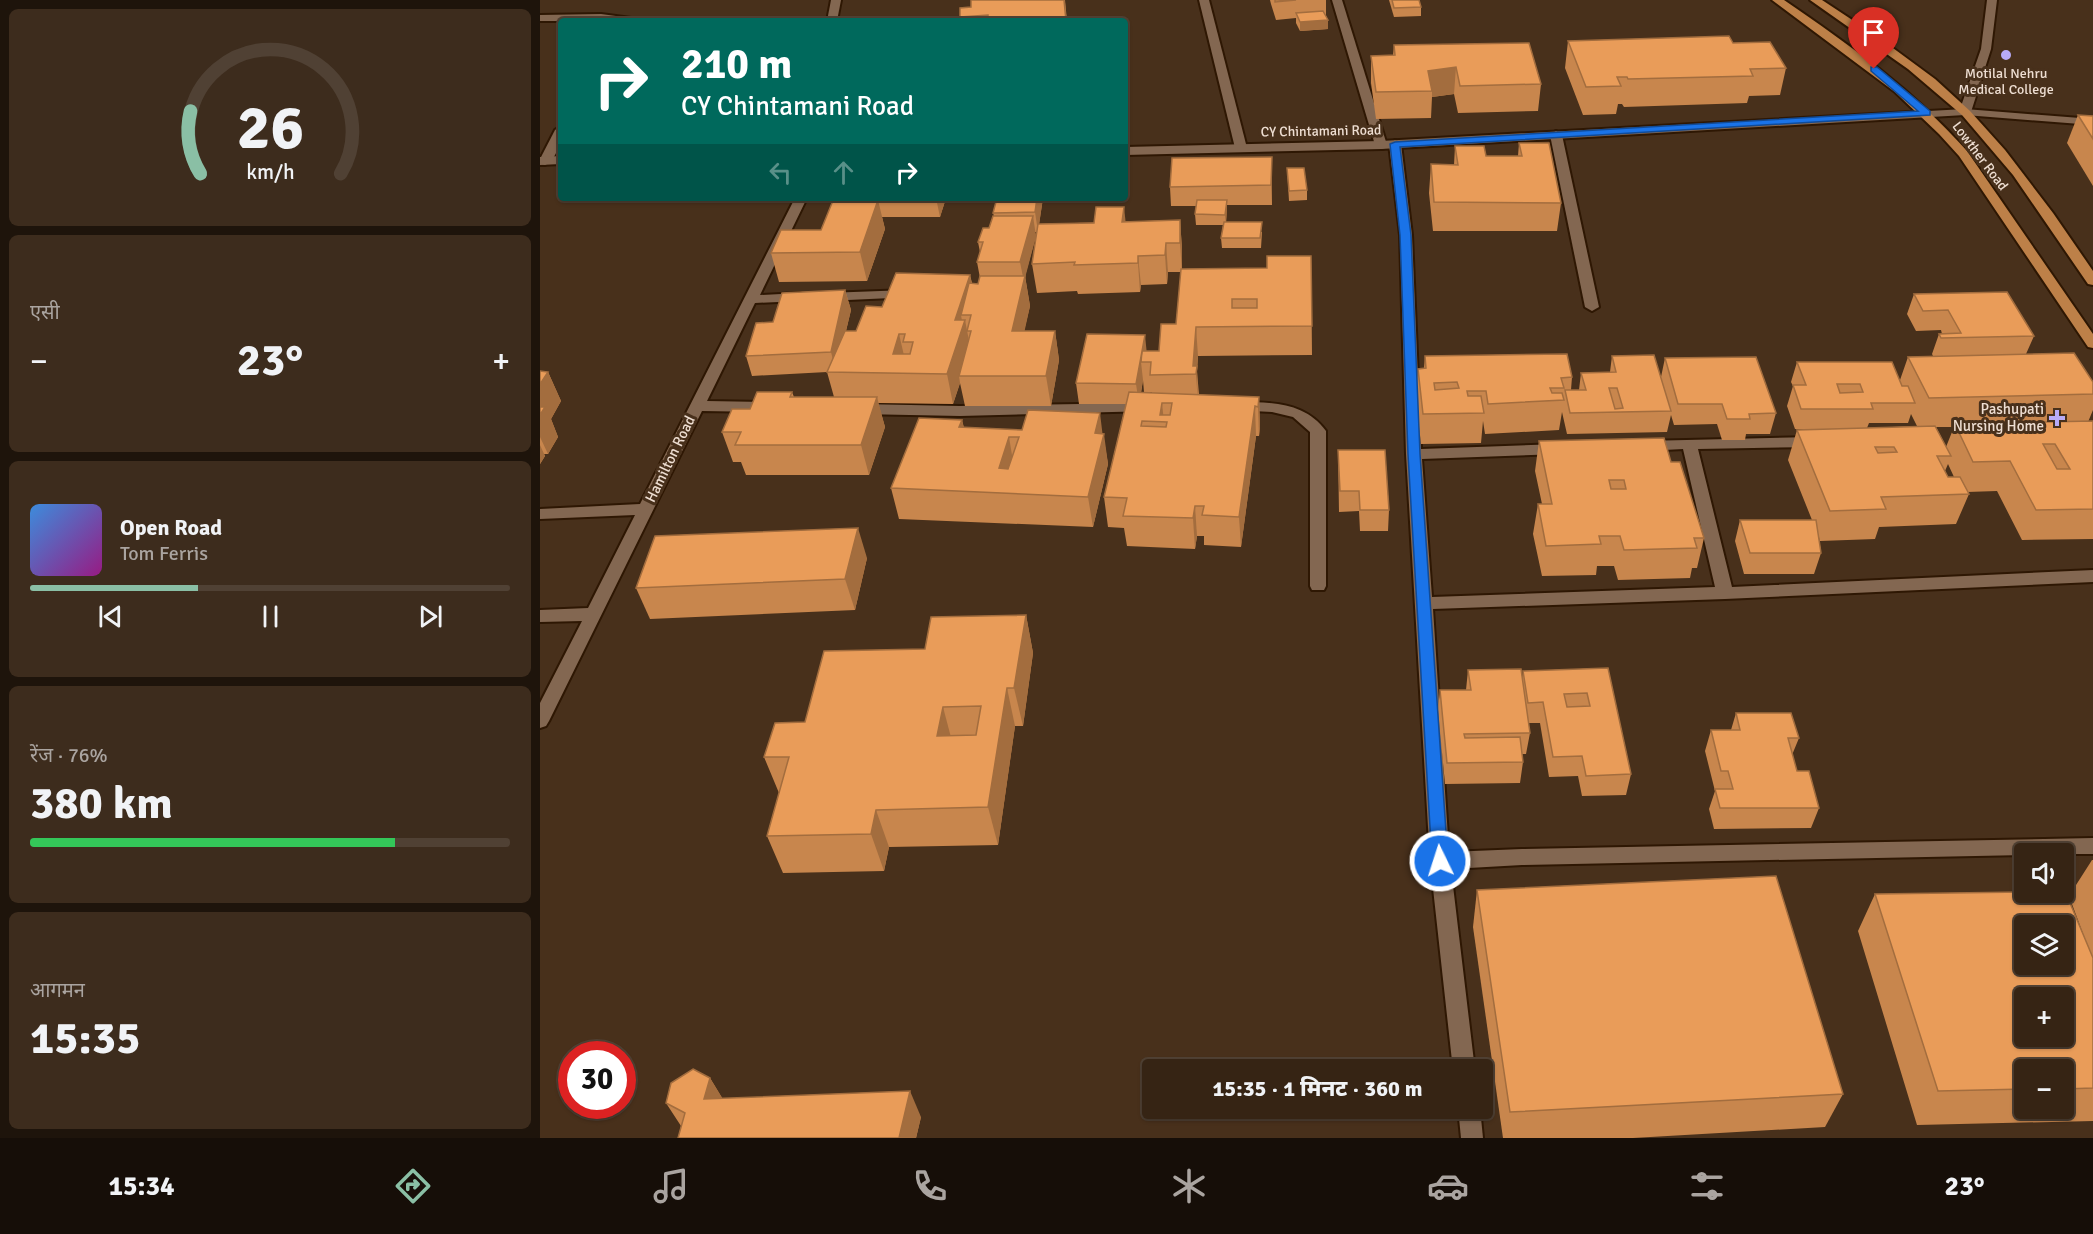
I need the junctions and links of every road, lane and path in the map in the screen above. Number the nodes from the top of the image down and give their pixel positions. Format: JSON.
{"nodes":[{"id":1,"x":836,"y":0,"type":"edge"},
{"id":2,"x":1204,"y":0,"type":"edge"},
{"id":3,"x":1337,"y":0,"type":"edge"},
{"id":4,"x":1778,"y":0,"type":"edge"},
{"id":5,"x":1815,"y":0,"type":"edge"},
{"id":6,"x":1992,"y":0,"type":"edge"},
{"id":7,"x":540,"y":18,"type":"edge"},
{"id":8,"x":558,"y":18,"type":"edge"},
{"id":9,"x":833,"y":18,"type":"edge"},
{"id":10,"x":1965,"y":112,"type":"junction"},
{"id":11,"x":1926,"y":113,"type":"junction"},
{"id":12,"x":2093,"y":122,"type":"edge"},
{"id":13,"x":558,"y":135,"type":"edge"},
{"id":14,"x":1556,"y":135,"type":"junction"},
{"id":15,"x":1388,"y":145,"type":"junction"},
{"id":16,"x":1241,"y":148,"type":"junction"},
{"id":17,"x":1128,"y":151,"type":"edge"},
{"id":18,"x":558,"y":160,"type":"edge"},
{"id":19,"x":543,"y":161,"type":"edge"},
{"id":20,"x":799,"y":201,"type":"edge"},
{"id":21,"x":2093,"y":281,"type":"edge"},
{"id":22,"x":924,"y":294,"type":"edge"},
{"id":23,"x":750,"y":299,"type":"junction"},
{"id":24,"x":1592,"y":307,"type":"dead end"},
{"id":25,"x":2093,"y":344,"type":"edge"},
{"id":26,"x":697,"y":406,"type":"junction"},
{"id":27,"x":781,"y":407,"type":"edge"},
{"id":28,"x":1224,"y":407,"type":"edge"},
{"id":29,"x":841,"y":408,"type":"edge"},
{"id":30,"x":1164,"y":408,"type":"edge"},
{"id":31,"x":1826,"y":442,"type":"edge"},
{"id":32,"x":1689,"y":444,"type":"junction"},
{"id":33,"x":1629,"y":446,"type":"edge"},
{"id":34,"x":1581,"y":448,"type":"edge"},
{"id":35,"x":1414,"y":454,"type":"junction"},
{"id":36,"x":646,"y":509,"type":"junction"},
{"id":37,"x":540,"y":514,"type":"edge"},
{"id":38,"x":2093,"y":576,"type":"edge"},
{"id":39,"x":1318,"y":586,"type":"dead end"},
{"id":40,"x":1725,"y":593,"type":"junction"},
{"id":41,"x":1424,"y":603,"type":"junction"},
{"id":42,"x":593,"y":614,"type":"junction"},
{"id":43,"x":540,"y":616,"type":"edge"},
{"id":44,"x":540,"y":721,"type":"edge"},
{"id":45,"x":2093,"y":846,"type":"edge"},
{"id":46,"x":1440,"y":861,"type":"junction"},
{"id":47,"x":1463,"y":1059,"type":"edge"},
{"id":48,"x":1470,"y":1119,"type":"edge"},
{"id":49,"x":1472,"y":1138,"type":"edge"}],
"edges":[{"from":1,"to":9,"type":"street"},
{"from":2,"to":16,"type":"street"},
{"from":3,"to":15,"type":"street"},
{"from":4,"to":11,"type":"main road","name":"Lowther Road"},
{"from":5,"to":10,"type":"main road","name":"Lowther Road"},
{"from":6,"to":10,"type":"street"},
{"from":7,"to":8,"type":"street"},
{"from":10,"to":11,"type":"street","name":"CY Chintamani Road"},
{"from":10,"to":12,"type":"street","name":"CY Chintamani Road"},
{"from":10,"to":21,"type":"main road","name":"Lowther Road"},
{"from":11,"to":14,"type":"street","name":"CY Chintamani Road"},
{"from":11,"to":25,"type":"main road","name":"Lowther Road"},
{"from":13,"to":19,"type":"street"},
{"from":14,"to":15,"type":"street","name":"CY Chintamani Road"},
{"from":14,"to":24,"type":"street"},
{"from":15,"to":16,"type":"street","name":"CY Chintamani Road"},
{"from":15,"to":35,"type":"street"},
{"from":16,"to":17,"type":"street","name":"CY Chintamani Road"},
{"from":18,"to":19,"type":"street"},
{"from":20,"to":23,"type":"street","name":"Hamilton Road"},
{"from":22,"to":23,"type":"street"},
{"from":23,"to":26,"type":"street","name":"Hamilton Road"},
{"from":26,"to":27,"type":"street"},
{"from":26,"to":36,"type":"street","name":"Hamilton Road"},
{"from":28,"to":39,"type":"street"},
{"from":29,"to":30,"type":"street"},
{"from":31,"to":32,"type":"street"},
{"from":32,"to":33,"type":"street"},
{"from":32,"to":40,"type":"street"},
{"from":34,"to":35,"type":"street"},
{"from":35,"to":41,"type":"street"},
{"from":36,"to":37,"type":"street"},
{"from":36,"to":42,"type":"street","name":"Hamilton Road"},
{"from":38,"to":40,"type":"street"},
{"from":40,"to":41,"type":"street"},
{"from":41,"to":46,"type":"street"},
{"from":42,"to":43,"type":"street"},
{"from":42,"to":44,"type":"street","name":"Hamilton Road"},
{"from":45,"to":46,"type":"street"},
{"from":46,"to":47,"type":"street"},
{"from":48,"to":49,"type":"street"}]}
